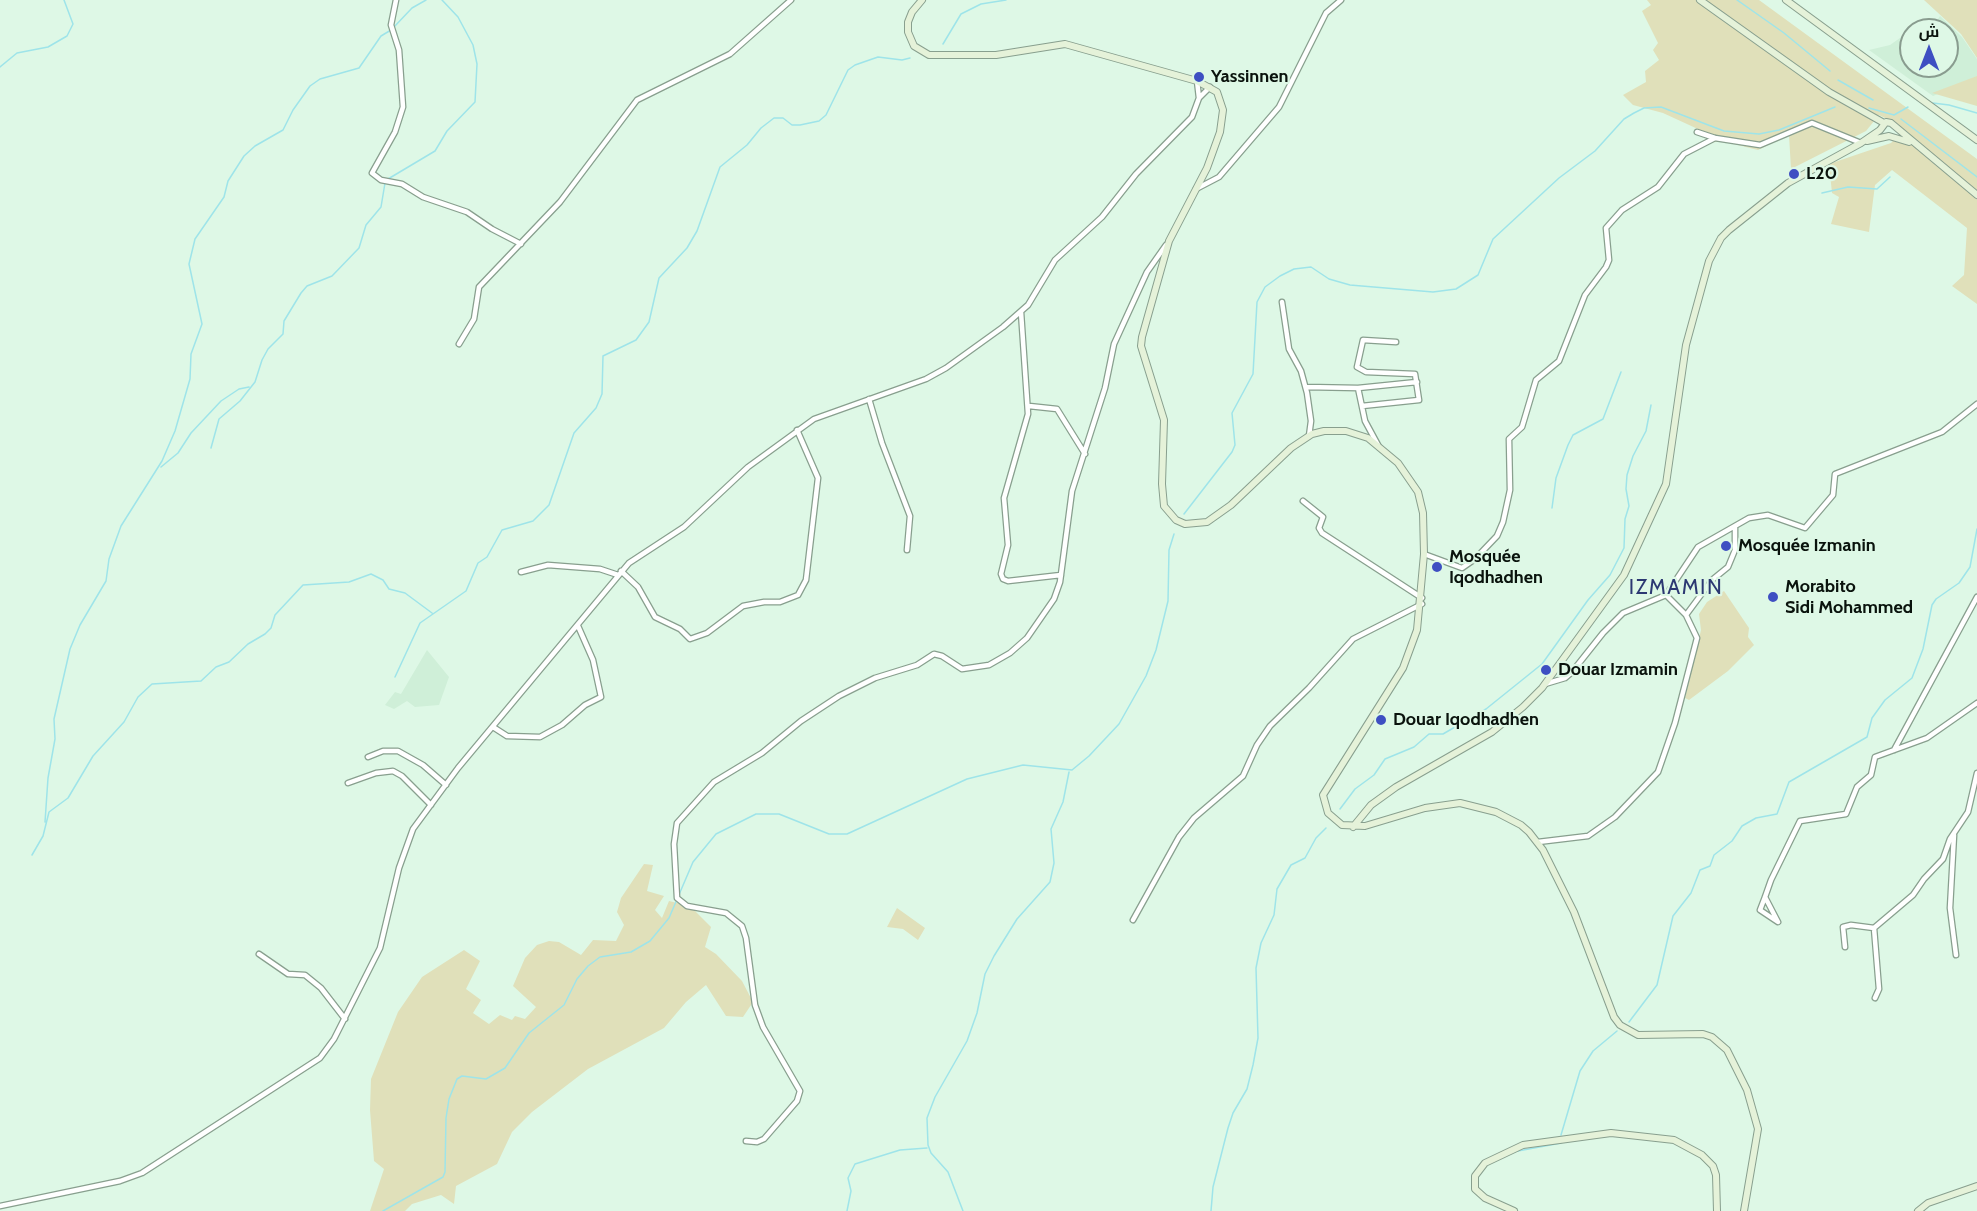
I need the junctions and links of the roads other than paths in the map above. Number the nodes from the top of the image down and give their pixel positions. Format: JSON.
{"nodes":[{"id":1,"x":396,"y":0,"type":"edge"},
{"id":2,"x":791,"y":0,"type":"edge"},
{"id":3,"x":922,"y":0,"type":"edge"},
{"id":4,"x":1341,"y":0,"type":"edge"},
{"id":5,"x":1700,"y":0,"type":"edge"},
{"id":6,"x":1786,"y":0,"type":"edge"},
{"id":7,"x":1197,"y":81,"type":"junction"},
{"id":8,"x":1210,"y":87,"type":"junction"},
{"id":9,"x":1199,"y":98,"type":"junction"},
{"id":10,"x":1894,"y":126,"type":"junction"},
{"id":11,"x":1882,"y":127,"type":"junction"},
{"id":12,"x":1697,"y":132,"type":"dead end"},
{"id":13,"x":1888,"y":136,"type":"junction"},
{"id":14,"x":1715,"y":138,"type":"junction"},
{"id":15,"x":1977,"y":140,"type":"edge"},
{"id":16,"x":1861,"y":143,"type":"junction"},
{"id":17,"x":1919,"y":148,"type":"junction"},
{"id":18,"x":1196,"y":189,"type":"junction"},
{"id":19,"x":1977,"y":195,"type":"edge"},
{"id":20,"x":1169,"y":241,"type":"junction"},
{"id":21,"x":521,"y":244,"type":"junction"},
{"id":22,"x":1282,"y":302,"type":"dead end"},
{"id":23,"x":1021,"y":312,"type":"junction"},
{"id":24,"x":1396,"y":342,"type":"dead end"},
{"id":25,"x":459,"y":344,"type":"dead end"},
{"id":26,"x":1417,"y":382,"type":"junction"},
{"id":27,"x":1306,"y":387,"type":"junction"},
{"id":28,"x":1358,"y":388,"type":"junction"},
{"id":29,"x":869,"y":399,"type":"junction"},
{"id":30,"x":1977,"y":404,"type":"edge"},
{"id":31,"x":1029,"y":406,"type":"junction"},
{"id":32,"x":1362,"y":406,"type":"junction"},
{"id":33,"x":797,"y":430,"type":"junction"},
{"id":34,"x":1309,"y":436,"type":"junction"},
{"id":35,"x":1378,"y":445,"type":"junction"},
{"id":36,"x":1085,"y":454,"type":"junction"},
{"id":37,"x":1303,"y":501,"type":"dead end"},
{"id":38,"x":1735,"y":528,"type":"junction"},
{"id":39,"x":907,"y":550,"type":"dead end"},
{"id":40,"x":1424,"y":554,"type":"junction"},
{"id":41,"x":521,"y":572,"type":"dead end"},
{"id":42,"x":620,"y":573,"type":"junction"},
{"id":43,"x":1061,"y":575,"type":"junction"},
{"id":44,"x":1666,"y":595,"type":"junction"},
{"id":45,"x":1977,"y":597,"type":"edge"},
{"id":46,"x":1422,"y":601,"type":"junction"},
{"id":47,"x":1686,"y":615,"type":"junction"},
{"id":48,"x":578,"y":626,"type":"junction"},
{"id":49,"x":1545,"y":684,"type":"junction"},
{"id":50,"x":1977,"y":703,"type":"edge"},
{"id":51,"x":493,"y":727,"type":"junction"},
{"id":52,"x":1894,"y":750,"type":"junction"},
{"id":53,"x":368,"y":757,"type":"dead end"},
{"id":54,"x":1977,"y":773,"type":"edge"},
{"id":55,"x":348,"y":783,"type":"dead end"},
{"id":56,"x":446,"y":785,"type":"junction"},
{"id":57,"x":431,"y":805,"type":"junction"},
{"id":58,"x":1353,"y":827,"type":"junction"},
{"id":59,"x":1954,"y":832,"type":"junction"},
{"id":60,"x":1538,"y":842,"type":"junction"},
{"id":61,"x":1765,"y":897,"type":"junction"},
{"id":62,"x":1133,"y":920,"type":"dead end"},
{"id":63,"x":1874,"y":928,"type":"junction"},
{"id":64,"x":1845,"y":947,"type":"dead end"},
{"id":65,"x":259,"y":954,"type":"dead end"},
{"id":66,"x":1956,"y":955,"type":"dead end"},
{"id":67,"x":1875,"y":998,"type":"dead end"},
{"id":68,"x":345,"y":1019,"type":"junction"},
{"id":69,"x":746,"y":1141,"type":"dead end"},
{"id":70,"x":1977,"y":1186,"type":"edge"},
{"id":71,"x":0,"y":1206,"type":"edge"},
{"id":72,"x":1514,"y":1211,"type":"edge"},
{"id":73,"x":1717,"y":1211,"type":"edge"},
{"id":74,"x":1744,"y":1211,"type":"edge"},
{"id":75,"x":1918,"y":1211,"type":"edge"}],
"edges":[{"from":1,"to":21,"type":"street"},
{"from":2,"to":21,"type":"street"},
{"from":3,"to":7,"type":"street"},
{"from":4,"to":18,"type":"street"},
{"from":5,"to":11,"type":"street"},
{"from":6,"to":15,"type":"street"},
{"from":7,"to":8,"type":"street"},
{"from":7,"to":9,"type":"street"},
{"from":8,"to":9,"type":"street"},
{"from":8,"to":18,"type":"street"},
{"from":9,"to":23,"type":"street"},
{"from":10,"to":11,"type":"street"},
{"from":10,"to":13,"type":"street"},
{"from":10,"to":17,"type":"street"},
{"from":11,"to":13,"type":"street"},
{"from":11,"to":16,"type":"street"},
{"from":12,"to":14,"type":"street"},
{"from":13,"to":16,"type":"street"},
{"from":13,"to":17,"type":"street"},
{"from":14,"to":16,"type":"street"},
{"from":14,"to":40,"type":"street"},
{"from":16,"to":49,"type":"street"},
{"from":17,"to":19,"type":"street"},
{"from":18,"to":20,"type":"street"},
{"from":20,"to":34,"type":"street"},
{"from":20,"to":36,"type":"street"},
{"from":21,"to":25,"type":"street"},
{"from":22,"to":27,"type":"street"},
{"from":23,"to":29,"type":"street"},
{"from":23,"to":31,"type":"street"},
{"from":24,"to":26,"type":"street"},
{"from":26,"to":28,"type":"street"},
{"from":26,"to":32,"type":"street"},
{"from":27,"to":28,"type":"street"},
{"from":27,"to":34,"type":"street"},
{"from":28,"to":32,"type":"street"},
{"from":29,"to":33,"type":"street"},
{"from":29,"to":39,"type":"street"},
{"from":30,"to":38,"type":"street"},
{"from":31,"to":36,"type":"street"},
{"from":31,"to":43,"type":"street"},
{"from":32,"to":35,"type":"street"},
{"from":33,"to":42,"type":"street"},
{"from":33,"to":42,"type":"street"},
{"from":34,"to":35,"type":"street"},
{"from":35,"to":40,"type":"street"},
{"from":36,"to":43,"type":"street"},
{"from":37,"to":46,"type":"street"},
{"from":38,"to":44,"type":"street"},
{"from":38,"to":47,"type":"street"},
{"from":40,"to":46,"type":"street"},
{"from":41,"to":42,"type":"street"},
{"from":42,"to":48,"type":"street"},
{"from":43,"to":69,"type":"street"},
{"from":44,"to":47,"type":"street"},
{"from":44,"to":49,"type":"street"},
{"from":45,"to":52,"type":"street"},
{"from":46,"to":58,"type":"street"},
{"from":46,"to":62,"type":"street"},
{"from":47,"to":60,"type":"street"},
{"from":48,"to":51,"type":"street"},
{"from":48,"to":51,"type":"street"},
{"from":49,"to":58,"type":"street"},
{"from":50,"to":52,"type":"street"},
{"from":51,"to":56,"type":"street"},
{"from":52,"to":61,"type":"street"},
{"from":53,"to":56,"type":"street"},
{"from":54,"to":59,"type":"street"},
{"from":55,"to":57,"type":"street"},
{"from":56,"to":57,"type":"street"},
{"from":57,"to":68,"type":"street"},
{"from":58,"to":60,"type":"street"},
{"from":59,"to":63,"type":"street"},
{"from":59,"to":66,"type":"street"},
{"from":60,"to":74,"type":"street"},
{"from":61,"to":61,"type":"street"},
{"from":63,"to":64,"type":"street"},
{"from":63,"to":67,"type":"street"},
{"from":65,"to":68,"type":"street"},
{"from":68,"to":71,"type":"street"},
{"from":70,"to":75,"type":"street"},
{"from":72,"to":73,"type":"street"}]}
